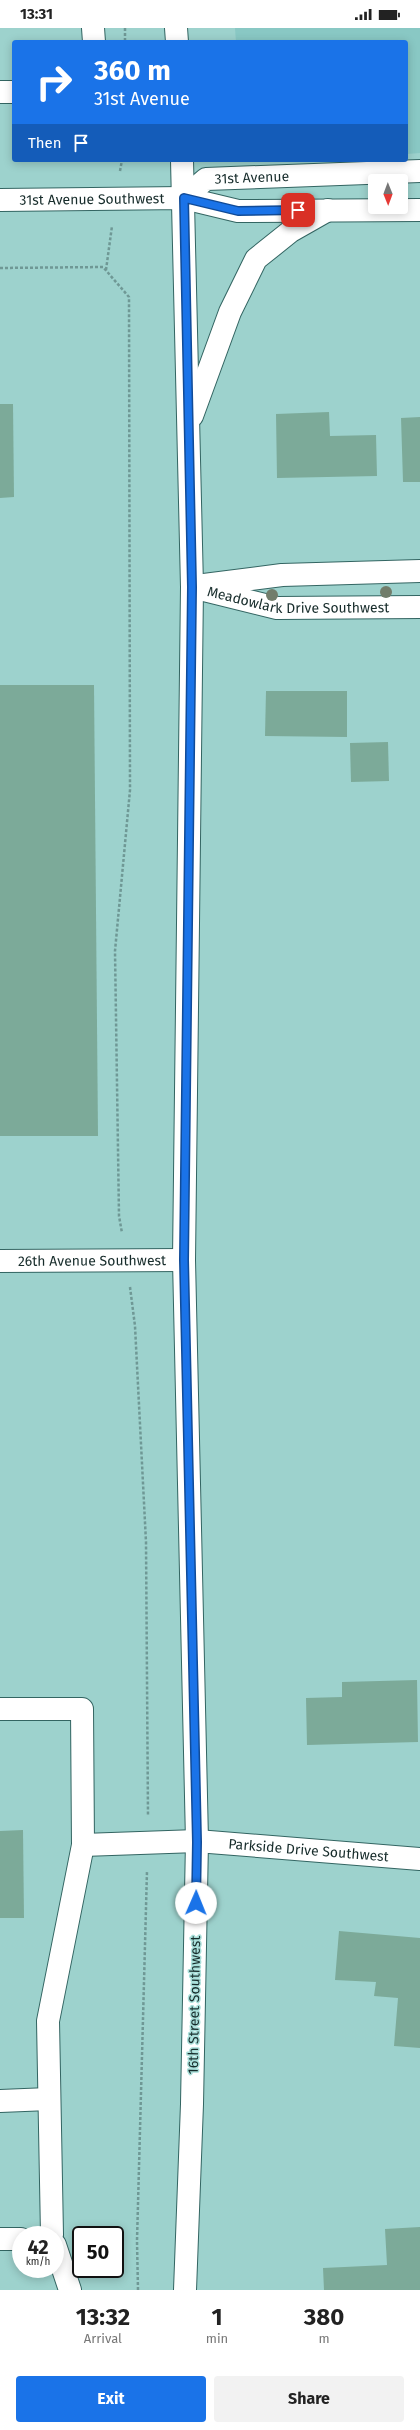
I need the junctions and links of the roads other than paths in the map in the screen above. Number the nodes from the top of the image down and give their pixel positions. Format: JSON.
{"nodes":[{"id":1,"x":93,"y":28,"type":"edge"},
{"id":2,"x":176,"y":28,"type":"edge"},
{"id":3,"x":94,"y":40,"type":"edge"},
{"id":4,"x":177,"y":40,"type":"edge"},
{"id":5,"x":0,"y":92,"type":"edge"},
{"id":6,"x":12,"y":92,"type":"edge"},
{"id":7,"x":182,"y":162,"type":"edge"},
{"id":8,"x":420,"y":171,"type":"edge"},
{"id":9,"x":184,"y":198,"type":"junction"},
{"id":10,"x":0,"y":200,"type":"edge"},
{"id":11,"x":328,"y":210,"type":"junction"},
{"id":12,"x":420,"y":210,"type":"edge"},
{"id":13,"x":188,"y":429,"type":"junction"},
{"id":14,"x":420,"y":571,"type":"edge"},
{"id":15,"x":192,"y":587,"type":"junction"},
{"id":16,"x":420,"y":608,"type":"edge"},
{"id":17,"x":184,"y":1260,"type":"junction"},
{"id":18,"x":0,"y":1261,"type":"edge"},
{"id":19,"x":0,"y":1708,"type":"edge"},
{"id":20,"x":197,"y":1842,"type":"junction"},
{"id":21,"x":83,"y":1844,"type":"junction"},
{"id":22,"x":420,"y":1859,"type":"edge"},
{"id":23,"x":50,"y":2099,"type":"junction"},
{"id":24,"x":0,"y":2101,"type":"edge"},
{"id":25,"x":52,"y":2226,"type":"edge"},
{"id":26,"x":0,"y":2239,"type":"edge"},
{"id":27,"x":12,"y":2239,"type":"edge"},
{"id":28,"x":64,"y":2272,"type":"edge"},
{"id":29,"x":70,"y":2290,"type":"edge"},
{"id":30,"x":185,"y":2290,"type":"edge"}],
"edges":[{"from":1,"to":3,"type":"main road"},
{"from":2,"to":4,"type":"main road"},
{"from":5,"to":6,"type":"main road"},
{"from":7,"to":9,"type":"main road","name":"16th Street Southwest"},
{"from":8,"to":9,"type":"main road","name":"31st Avenue"},
{"from":9,"to":10,"type":"main road","name":"31st Avenue Southwest"},
{"from":9,"to":11,"type":"main road","name":"31st Avenue"},
{"from":9,"to":13,"type":"main road","name":"16th Street Southwest"},
{"from":11,"to":12,"type":"main road","name":"31st Avenue"},
{"from":11,"to":13,"type":"main road"},
{"from":13,"to":15,"type":"main road","name":"16th Street Southwest"},
{"from":14,"to":15,"type":"main road","name":"Meadowlark Drive Southwest"},
{"from":15,"to":16,"type":"main road","name":"Meadowlark Drive Southwest"},
{"from":15,"to":17,"type":"main road","name":"16th Street Southwest"},
{"from":17,"to":18,"type":"main road","name":"26th Avenue Southwest"},
{"from":17,"to":20,"type":"main road","name":"16th Street Southwest"},
{"from":19,"to":21,"type":"main road"},
{"from":20,"to":21,"type":"main road","name":"Parkside Drive Southwest"},
{"from":20,"to":22,"type":"main road","name":"Parkside Drive Southwest"},
{"from":20,"to":30,"type":"main road","name":"16th Street Southwest"},
{"from":21,"to":23,"type":"main road"},
{"from":23,"to":24,"type":"main road"},
{"from":23,"to":25,"type":"main road"},
{"from":26,"to":27,"type":"main road"},
{"from":28,"to":29,"type":"main road"}]}
